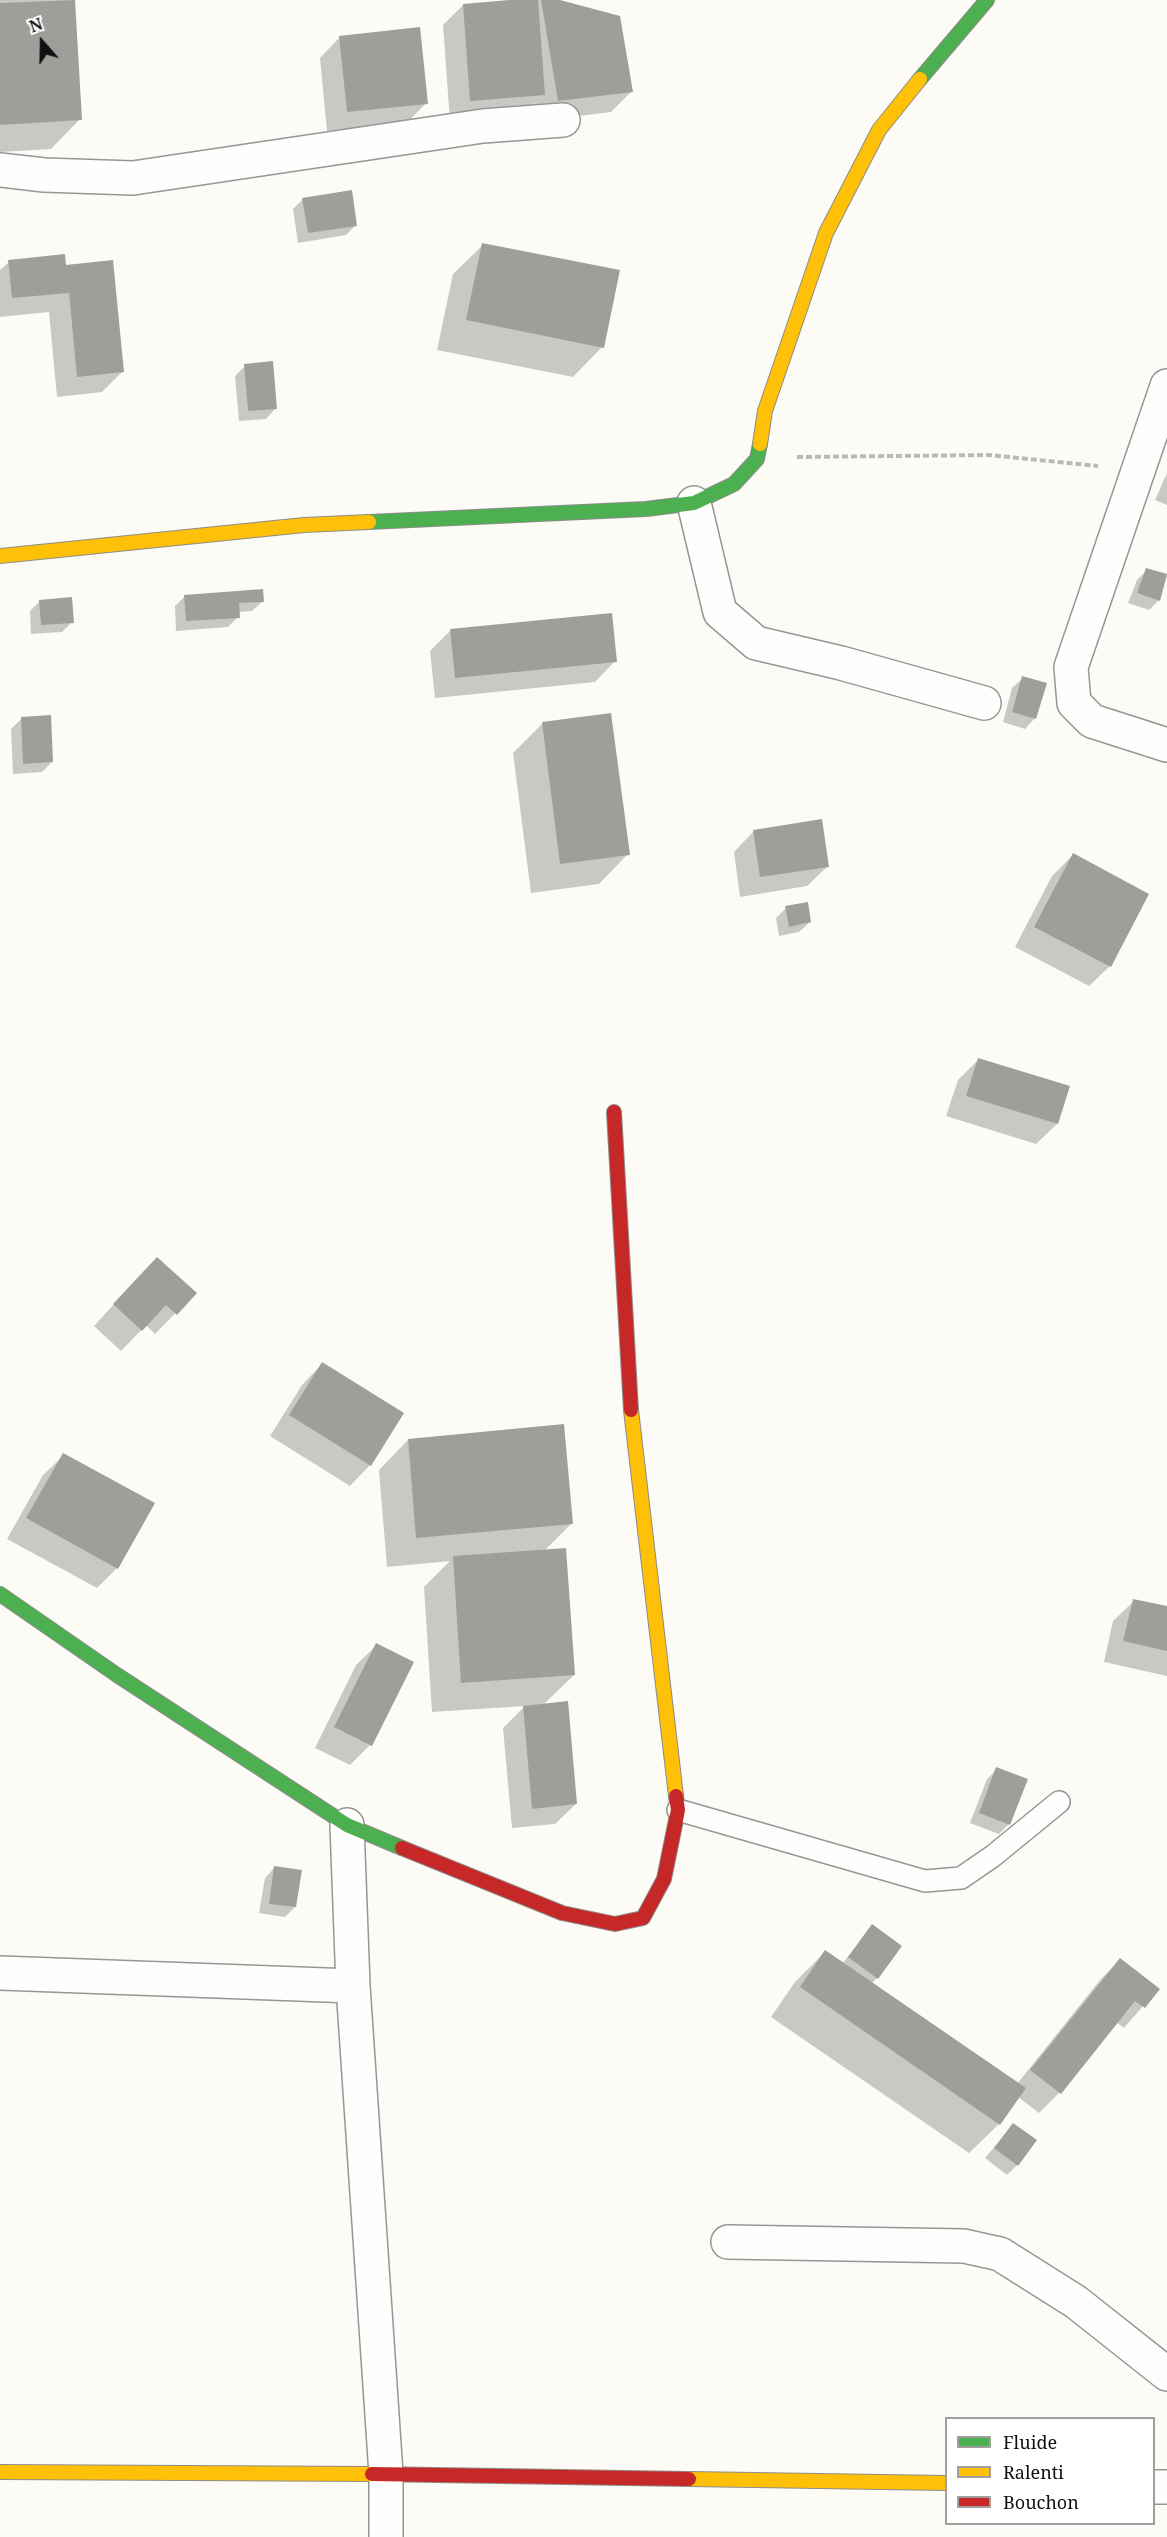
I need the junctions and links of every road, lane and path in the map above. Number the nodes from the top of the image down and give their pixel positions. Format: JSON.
{"nodes":[{"id":1,"x":987,"y":0,"type":"edge"},
{"id":2,"x":563,"y":120,"type":"dead end"},
{"id":3,"x":0,"y":170,"type":"edge"},
{"id":4,"x":1167,"y":386,"type":"edge"},
{"id":5,"x":757,"y":459,"type":"junction"},
{"id":6,"x":1138,"y":471,"type":"junction"},
{"id":7,"x":694,"y":503,"type":"junction"},
{"id":8,"x":0,"y":556,"type":"edge"},
{"id":9,"x":984,"y":703,"type":"dead end"},
{"id":10,"x":1167,"y":745,"type":"edge"},
{"id":11,"x":614,"y":1112,"type":"dead end"},
{"id":12,"x":0,"y":1594,"type":"edge"},
{"id":13,"x":1059,"y":1803,"type":"dead end"},
{"id":14,"x":678,"y":1810,"type":"junction"},
{"id":15,"x":347,"y":1825,"type":"junction"},
{"id":16,"x":0,"y":1973,"type":"edge"},
{"id":17,"x":353,"y":1986,"type":"junction"},
{"id":18,"x":728,"y":2242,"type":"dead end"},
{"id":19,"x":1167,"y":2374,"type":"edge"},
{"id":20,"x":0,"y":2472,"type":"edge"},
{"id":21,"x":386,"y":2474,"type":"junction"},
{"id":22,"x":945,"y":2483,"type":"edge"},
{"id":23,"x":386,"y":2537,"type":"edge"}],
"edges":[{"from":1,"to":5,"type":"street"},
{"from":2,"to":3,"type":"street"},
{"from":4,"to":6,"type":"street"},
{"from":5,"to":6,"type":"path"},
{"from":5,"to":7,"type":"street"},
{"from":6,"to":10,"type":"street"},
{"from":7,"to":8,"type":"street"},
{"from":7,"to":9,"type":"street"},
{"from":11,"to":14,"type":"street"},
{"from":12,"to":15,"type":"street"},
{"from":13,"to":14,"type":"lane"},
{"from":14,"to":15,"type":"street"},
{"from":15,"to":17,"type":"street"},
{"from":16,"to":17,"type":"street"},
{"from":17,"to":21,"type":"street"},
{"from":18,"to":19,"type":"street"},
{"from":20,"to":21,"type":"street"},
{"from":21,"to":22,"type":"street"},
{"from":21,"to":23,"type":"street"}]}
